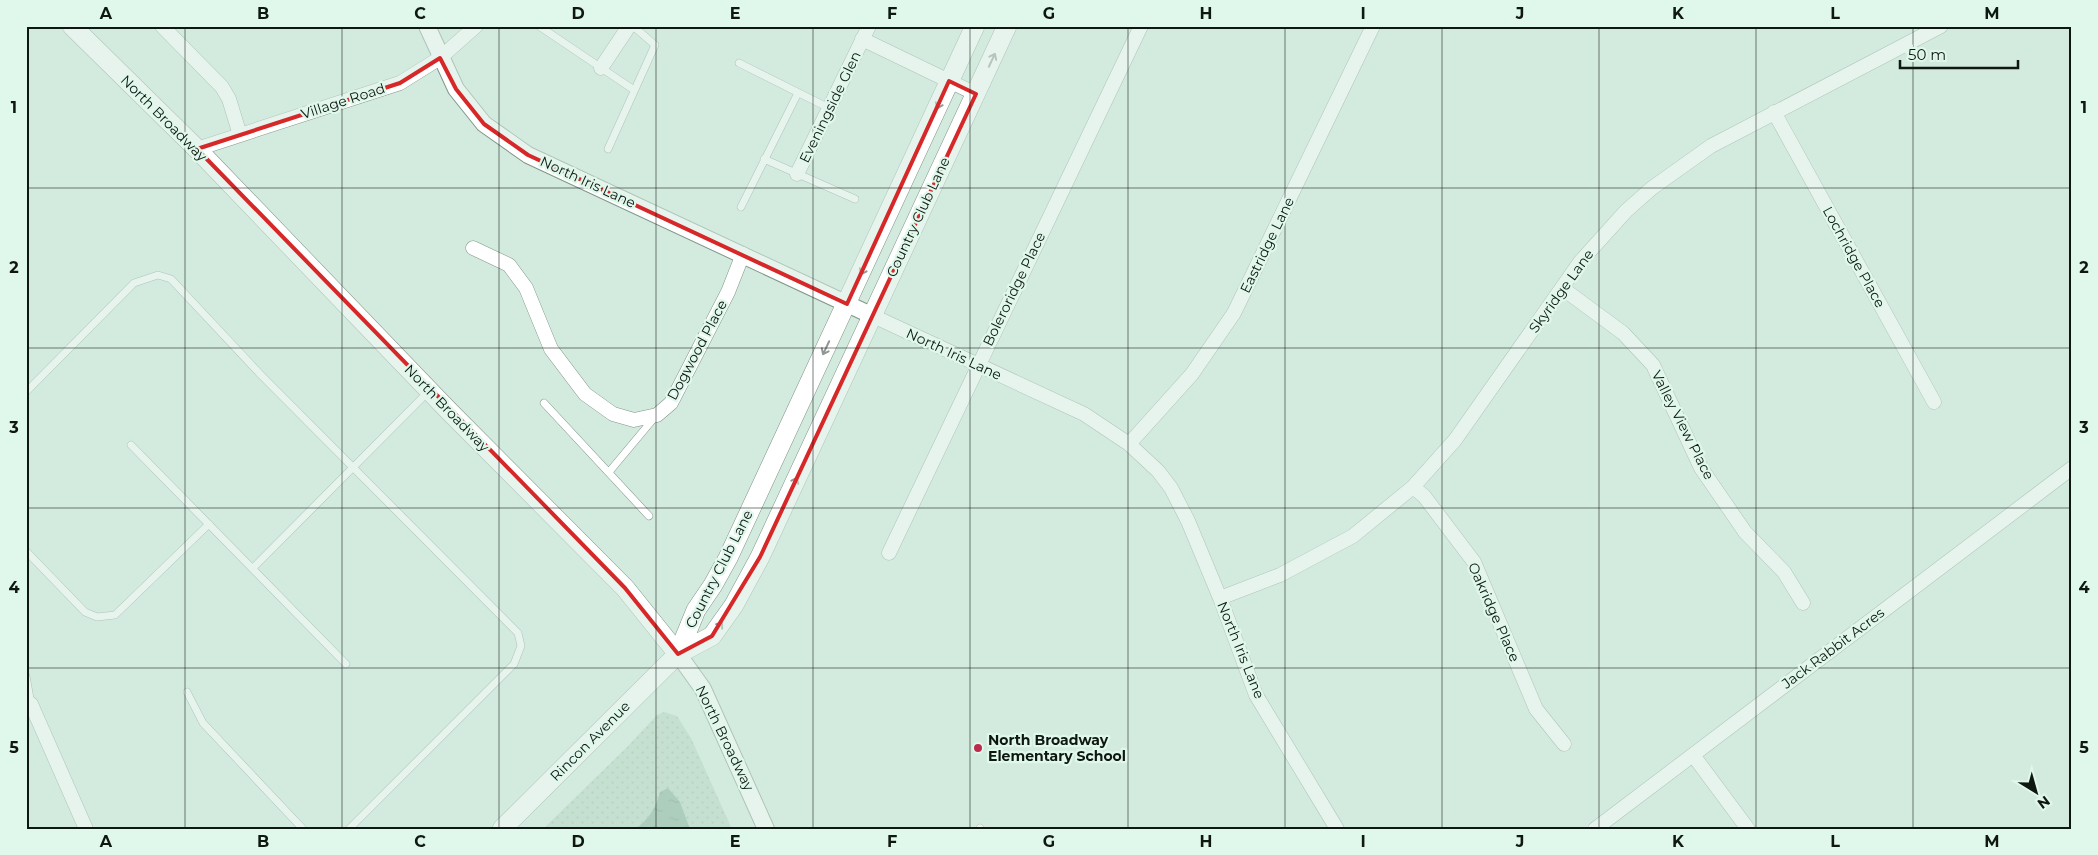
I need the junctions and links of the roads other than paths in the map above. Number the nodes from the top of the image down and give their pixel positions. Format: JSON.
{"nodes":[{"id":1,"x":72,"y":26,"type":"edge"},
{"id":2,"x":162,"y":26,"type":"edge"},
{"id":3,"x":427,"y":26,"type":"edge"},
{"id":4,"x":476,"y":26,"type":"edge"},
{"id":5,"x":539,"y":26,"type":"edge"},
{"id":6,"x":629,"y":26,"type":"edge"},
{"id":7,"x":633,"y":26,"type":"edge"},
{"id":8,"x":869,"y":26,"type":"edge"},
{"id":9,"x":975,"y":26,"type":"edge"},
{"id":10,"x":1007,"y":26,"type":"edge"},
{"id":11,"x":1142,"y":26,"type":"edge"},
{"id":12,"x":1373,"y":26,"type":"edge"},
{"id":13,"x":1941,"y":26,"type":"edge"},
{"id":14,"x":862,"y":39,"type":"junction"},
{"id":15,"x":440,"y":58,"type":"junction"},
{"id":16,"x":739,"y":63,"type":"dead end"},
{"id":17,"x":601,"y":68,"type":"junction"},
{"id":18,"x":949,"y":81,"type":"junction"},
{"id":19,"x":634,"y":90,"type":"junction"},
{"id":20,"x":798,"y":92,"type":"junction"},
{"id":21,"x":976,"y":94,"type":"junction"},
{"id":22,"x":829,"y":108,"type":"junction"},
{"id":23,"x":1774,"y":112,"type":"junction"},
{"id":24,"x":240,"y":135,"type":"junction"},
{"id":25,"x":196,"y":149,"type":"junction"},
{"id":26,"x":608,"y":149,"type":"dead end"},
{"id":27,"x":764,"y":159,"type":"junction"},
{"id":28,"x":797,"y":174,"type":"junction"},
{"id":29,"x":855,"y":199,"type":"dead end"},
{"id":30,"x":740,"y":207,"type":"dead end"},
{"id":31,"x":473,"y":248,"type":"dead end"},
{"id":32,"x":743,"y":254,"type":"junction"},
{"id":33,"x":1562,"y":288,"type":"junction"},
{"id":34,"x":847,"y":304,"type":"junction"},
{"id":35,"x":872,"y":316,"type":"junction"},
{"id":36,"x":977,"y":365,"type":"junction"},
{"id":37,"x":429,"y":391,"type":"junction"},
{"id":38,"x":26,"y":392,"type":"edge"},
{"id":39,"x":1934,"y":402,"type":"dead end"},
{"id":40,"x":544,"y":403,"type":"dead end"},
{"id":41,"x":657,"y":415,"type":"junction"},
{"id":42,"x":1129,"y":444,"type":"junction"},
{"id":43,"x":131,"y":445,"type":"dead end"},
{"id":44,"x":353,"y":468,"type":"junction"},
{"id":45,"x":2072,"y":468,"type":"edge"},
{"id":46,"x":608,"y":472,"type":"junction"},
{"id":47,"x":1413,"y":487,"type":"junction"},
{"id":48,"x":649,"y":516,"type":"dead end"},
{"id":49,"x":209,"y":524,"type":"junction"},
{"id":50,"x":26,"y":551,"type":"edge"},
{"id":51,"x":888,"y":553,"type":"dead end"},
{"id":52,"x":253,"y":568,"type":"junction"},
{"id":53,"x":1220,"y":598,"type":"junction"},
{"id":54,"x":1803,"y":603,"type":"dead end"},
{"id":55,"x":678,"y":654,"type":"junction"},
{"id":56,"x":346,"y":664,"type":"dead end"},
{"id":57,"x":26,"y":676,"type":"edge"},
{"id":58,"x":187,"y":692,"type":"dead end"},
{"id":59,"x":31,"y":704,"type":"joint"},
{"id":60,"x":1564,"y":744,"type":"dead end"},
{"id":61,"x":1693,"y":755,"type":"junction"},
{"id":62,"x":86,"y":829,"type":"edge"},
{"id":63,"x":303,"y":829,"type":"edge"},
{"id":64,"x":349,"y":829,"type":"edge"},
{"id":65,"x":502,"y":829,"type":"edge"},
{"id":66,"x":766,"y":829,"type":"edge"},
{"id":67,"x":1337,"y":829,"type":"edge"},
{"id":68,"x":1595,"y":829,"type":"edge"},
{"id":69,"x":1748,"y":829,"type":"edge"}],
"edges":[{"from":1,"to":25,"type":"main road","name":"North Broadway"},
{"from":2,"to":24,"type":"street"},
{"from":3,"to":15,"type":"street","name":"North Iris Lane"},
{"from":4,"to":15,"type":"street","name":"Village Road"},
{"from":5,"to":17,"type":"lane"},
{"from":6,"to":17,"type":"street"},
{"from":7,"to":19,"type":"lane"},
{"from":8,"to":14,"type":"street","name":"Eveningside Glen"},
{"from":9,"to":18,"type":"main road","name":"Country Club Lane"},
{"from":21,"to":10,"type":"main road","name":"Country Club Lane","one_way":true},
{"from":11,"to":36,"type":"street","name":"Boleroridge Place"},
{"from":12,"to":42,"type":"street","name":"Eastridge Lane"},
{"from":13,"to":23,"type":"street","name":"Skyridge Lane"},
{"from":14,"to":18,"type":"street","name":"Eveningside Glen"},
{"from":14,"to":22,"type":"street","name":"Eveningside Glen"},
{"from":15,"to":24,"type":"street","name":"Village Road"},
{"from":15,"to":32,"type":"street","name":"North Iris Lane"},
{"from":16,"to":20,"type":"lane"},
{"from":17,"to":19,"type":"lane"},
{"from":18,"to":21,"type":"street","name":"Eveningside Glen"},
{"from":18,"to":34,"type":"main road","name":"Country Club Lane","one_way":true},
{"from":19,"to":26,"type":"lane"},
{"from":20,"to":22,"type":"lane"},
{"from":20,"to":27,"type":"lane"},
{"from":21,"to":35,"type":"main road","name":"Country Club Lane"},
{"from":22,"to":28,"type":"street","name":"Eveningside Glen"},
{"from":23,"to":33,"type":"street","name":"Skyridge Lane"},
{"from":23,"to":39,"type":"street","name":"Lochridge Place"},
{"from":24,"to":25,"type":"street","name":"Village Road"},
{"from":25,"to":37,"type":"main road","name":"North Broadway"},
{"from":27,"to":28,"type":"lane"},
{"from":27,"to":30,"type":"lane"},
{"from":28,"to":29,"type":"lane"},
{"from":31,"to":41,"type":"street","name":"Dogwood Place"},
{"from":32,"to":34,"type":"street","name":"North Iris Lane"},
{"from":32,"to":41,"type":"street","name":"Dogwood Place"},
{"from":33,"to":47,"type":"street","name":"Skyridge Lane"},
{"from":33,"to":54,"type":"street","name":"Valley View Place"},
{"from":34,"to":35,"type":"street","name":"North Iris Lane"},
{"from":34,"to":55,"type":"main road","name":"Country Club Lane","one_way":true},
{"from":35,"to":36,"type":"street","name":"North Iris Lane"},
{"from":55,"to":35,"type":"main road","name":"Country Club Lane","one_way":true},
{"from":36,"to":42,"type":"street","name":"North Iris Lane"},
{"from":36,"to":51,"type":"street","name":"Boleroridge Place"},
{"from":37,"to":44,"type":"lane"},
{"from":37,"to":55,"type":"main road","name":"North Broadway"},
{"from":38,"to":44,"type":"lane"},
{"from":40,"to":46,"type":"lane"},
{"from":41,"to":46,"type":"lane"},
{"from":42,"to":53,"type":"street","name":"North Iris Lane"},
{"from":43,"to":49,"type":"lane"},
{"from":44,"to":52,"type":"lane"},
{"from":44,"to":64,"type":"lane"},
{"from":45,"to":61,"type":"street","name":"Jack Rabbit Acres"},
{"from":46,"to":48,"type":"lane"},
{"from":47,"to":53,"type":"street","name":"Skyridge Lane"},
{"from":47,"to":60,"type":"street","name":"Oakridge Place"},
{"from":49,"to":50,"type":"lane"},
{"from":49,"to":52,"type":"lane"},
{"from":52,"to":56,"type":"lane"},
{"from":53,"to":67,"type":"street","name":"North Iris Lane"},
{"from":55,"to":65,"type":"main road","name":"Rincon Avenue"},
{"from":55,"to":66,"type":"street","name":"North Broadway"},
{"from":57,"to":59,"type":"lane"},
{"from":58,"to":63,"type":"lane"},
{"from":59,"to":62,"type":"street"},
{"from":61,"to":68,"type":"street","name":"Jack Rabbit Acres"},
{"from":61,"to":69,"type":"street"}]}
